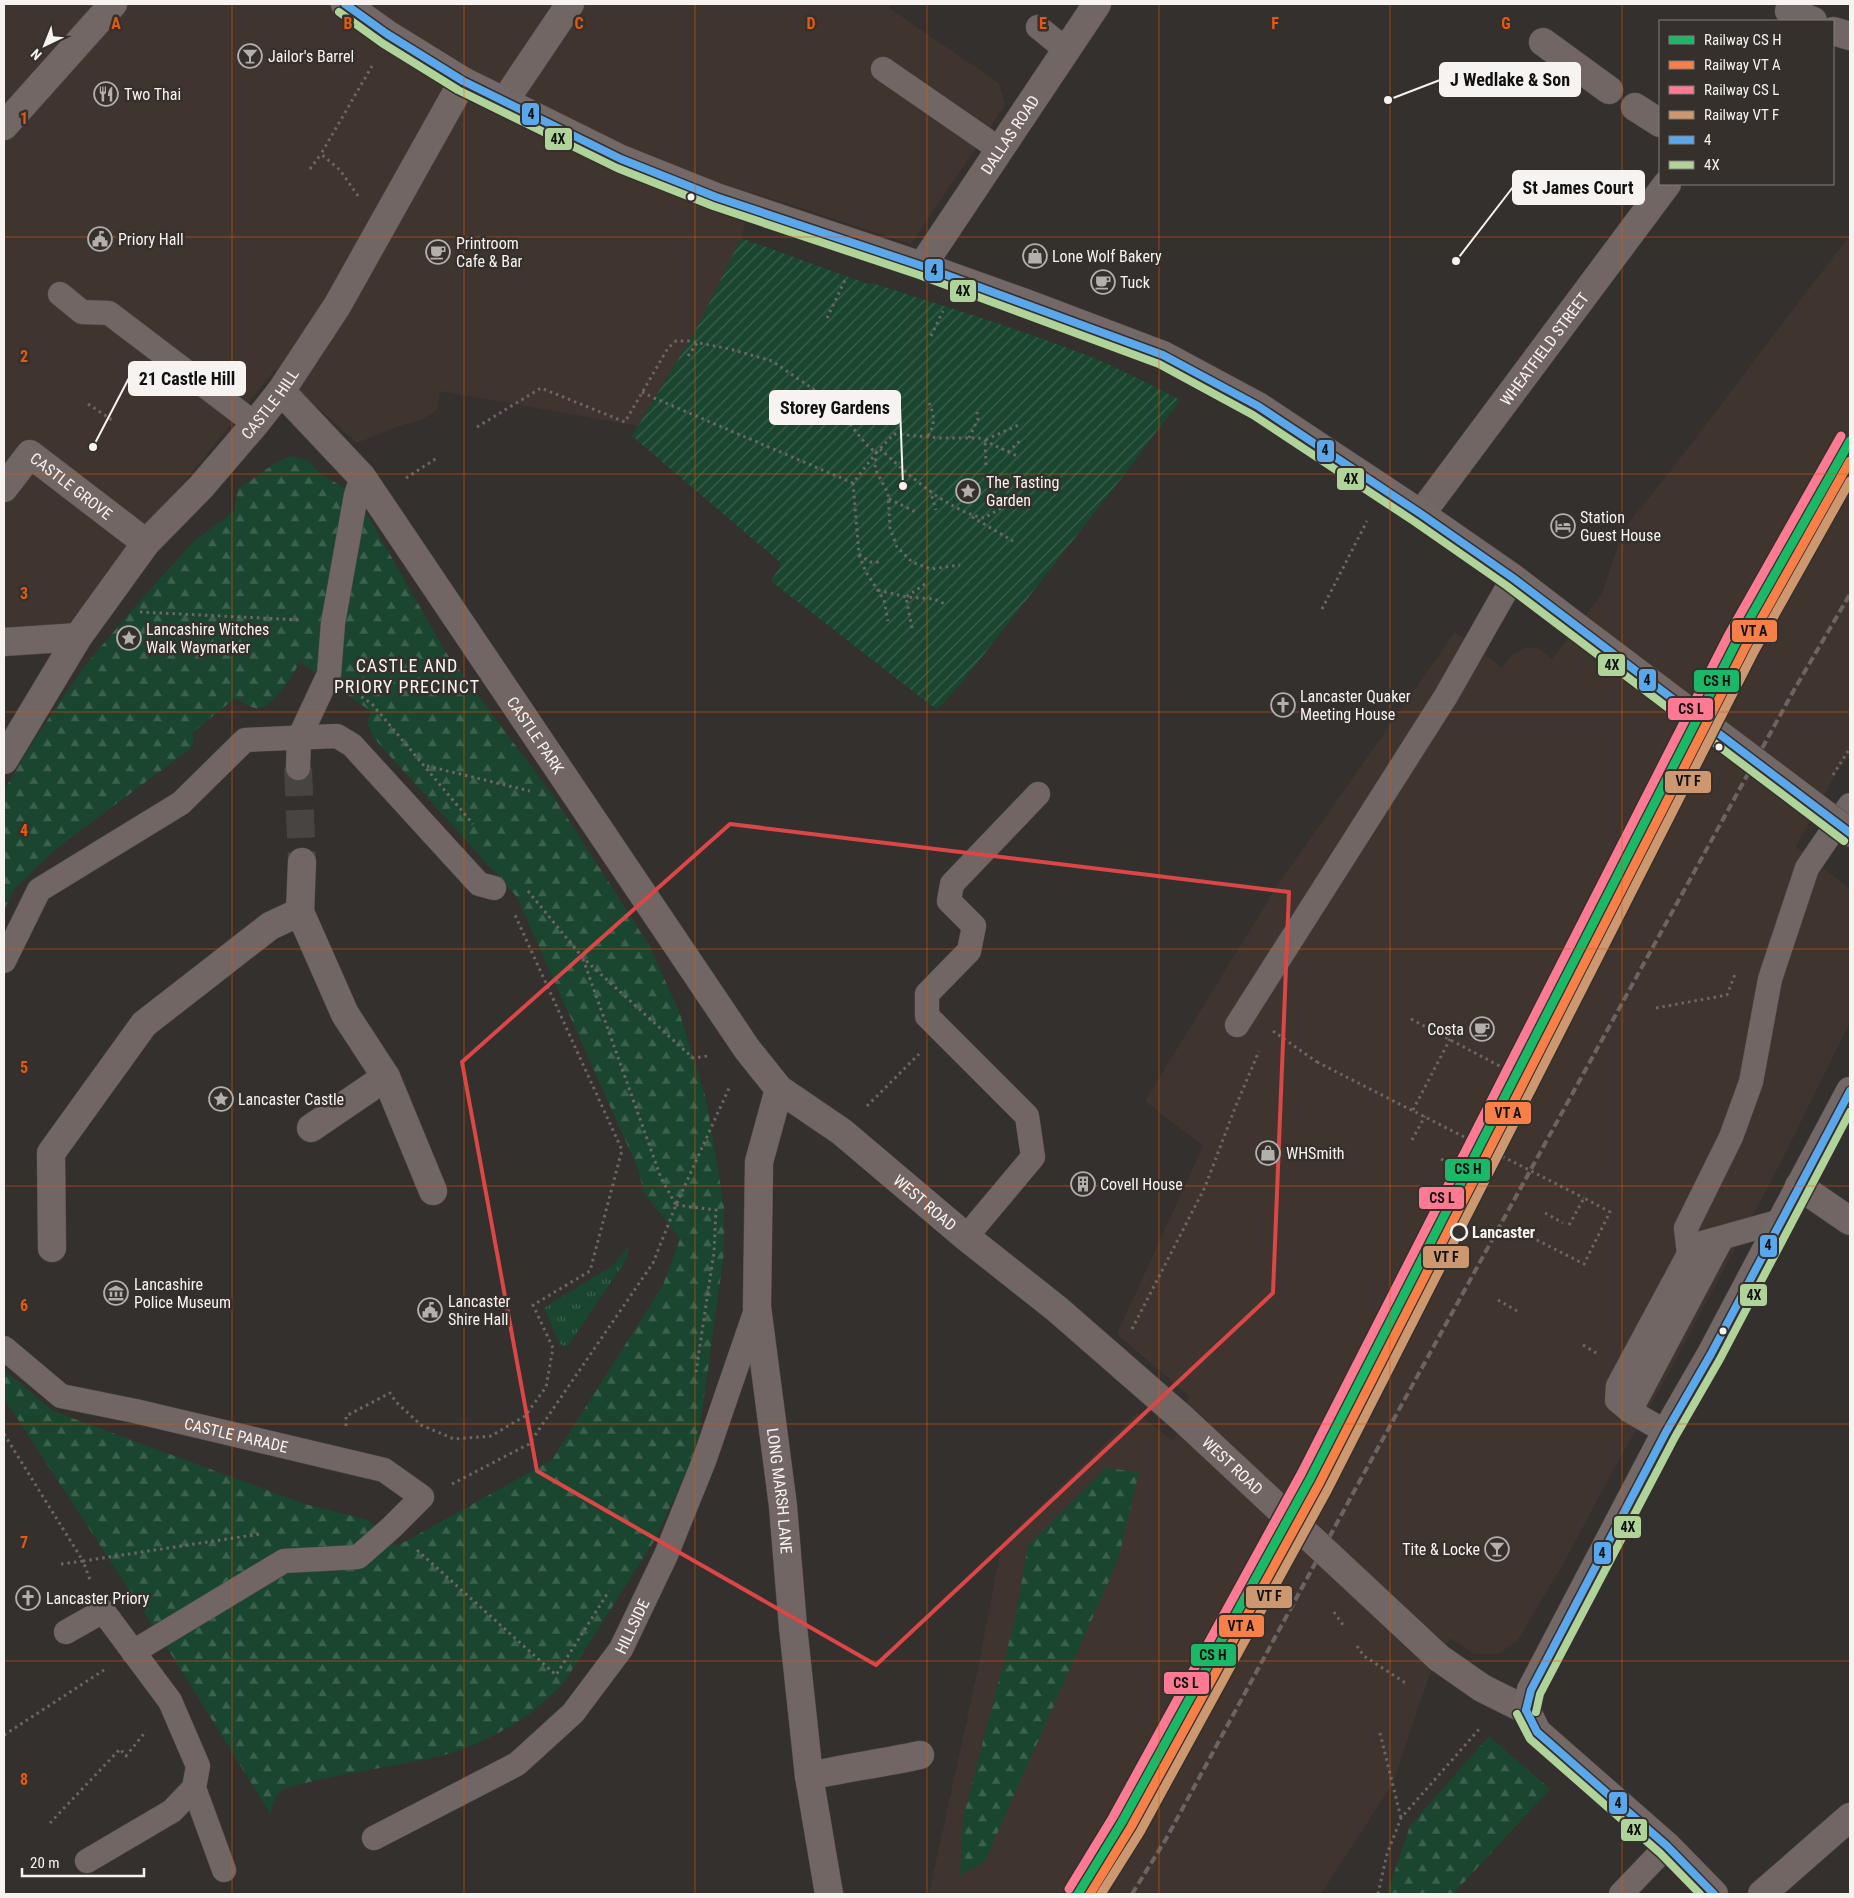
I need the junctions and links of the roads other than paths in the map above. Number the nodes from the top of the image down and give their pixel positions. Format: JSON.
{"nodes":[{"id":1,"x":113,"y":4,"type":"edge"},
{"id":2,"x":345,"y":4,"type":"edge"},
{"id":3,"x":570,"y":4,"type":"edge"},
{"id":4,"x":1097,"y":4,"type":"edge"},
{"id":5,"x":1038,"y":27,"type":"dead end"},
{"id":6,"x":1834,"y":30,"type":"edge"},
{"id":7,"x":1850,"y":36,"type":"edge"},
{"id":8,"x":1543,"y":42,"type":"dead end"},
{"id":9,"x":1065,"y":49,"type":"junction"},
{"id":10,"x":883,"y":69,"type":"dead end"},
{"id":11,"x":463,"y":81,"type":"junction"},
{"id":12,"x":1609,"y":90,"type":"dead end"},
{"id":13,"x":504,"y":102,"type":"junction"},
{"id":14,"x":1635,"y":107,"type":"dead end"},
{"id":15,"x":1659,"y":122,"type":"edge"},
{"id":16,"x":4,"y":126,"type":"edge"},
{"id":17,"x":999,"y":149,"type":"junction"},
{"id":18,"x":1666,"y":185,"type":"edge"},
{"id":19,"x":922,"y":266,"type":"junction"},
{"id":20,"x":60,"y":294,"type":"dead end"},
{"id":21,"x":281,"y":391,"type":"junction"},
{"id":22,"x":255,"y":424,"type":"junction"},
{"id":23,"x":362,"y":477,"type":"junction"},
{"id":24,"x":4,"y":488,"type":"edge"},
{"id":25,"x":1421,"y":514,"type":"junction"},
{"id":26,"x":146,"y":543,"type":"junction"},
{"id":27,"x":1513,"y":578,"type":"junction"},
{"id":28,"x":78,"y":637,"type":"junction"},
{"id":29,"x":4,"y":642,"type":"edge"},
{"id":30,"x":299,"y":738,"type":"junction"},
{"id":31,"x":4,"y":760,"type":"edge"},
{"id":32,"x":298,"y":768,"type":"tunnel mouth"},
{"id":33,"x":1038,"y":794,"type":"dead end"},
{"id":34,"x":1850,"y":805,"type":"edge"},
{"id":35,"x":1850,"y":833,"type":"edge"},
{"id":36,"x":302,"y":862,"type":"tunnel mouth"},
{"id":37,"x":494,"y":888,"type":"road end"},
{"id":38,"x":300,"y":912,"type":"junction"},
{"id":39,"x":4,"y":961,"type":"edge"},
{"id":40,"x":1237,"y":1025,"type":"dead end"},
{"id":41,"x":386,"y":1077,"type":"junction"},
{"id":42,"x":779,"y":1089,"type":"junction"},
{"id":43,"x":1850,"y":1090,"type":"edge"},
{"id":44,"x":311,"y":1128,"type":"dead end"},
{"id":45,"x":1799,"y":1186,"type":"junction"},
{"id":46,"x":433,"y":1191,"type":"dead end"},
{"id":47,"x":1781,"y":1221,"type":"junction"},
{"id":48,"x":1850,"y":1222,"type":"edge"},
{"id":49,"x":966,"y":1237,"type":"junction"},
{"id":50,"x":1722,"y":1238,"type":"junction"},
{"id":51,"x":52,"y":1248,"type":"dead end"},
{"id":52,"x":1689,"y":1254,"type":"junction"},
{"id":53,"x":757,"y":1307,"type":"junction"},
{"id":54,"x":4,"y":1348,"type":"edge"},
{"id":55,"x":1630,"y":1411,"type":"junction"},
{"id":56,"x":1666,"y":1432,"type":"junction"},
{"id":57,"x":66,"y":1632,"type":"dead end"},
{"id":58,"x":133,"y":1652,"type":"junction"},
{"id":59,"x":1526,"y":1710,"type":"junction"},
{"id":60,"x":920,"y":1755,"type":"dead end"},
{"id":61,"x":809,"y":1776,"type":"junction"},
{"id":62,"x":194,"y":1788,"type":"junction"},
{"id":63,"x":1850,"y":1817,"type":"edge"},
{"id":64,"x":374,"y":1838,"type":"dead end"},
{"id":65,"x":1667,"y":1846,"type":"junction"},
{"id":66,"x":87,"y":1861,"type":"dead end"},
{"id":67,"x":224,"y":1870,"type":"dead end"},
{"id":68,"x":829,"y":1894,"type":"edge"},
{"id":69,"x":1621,"y":1894,"type":"edge"},
{"id":70,"x":1714,"y":1894,"type":"edge"},
{"id":71,"x":1762,"y":1894,"type":"edge"}],
"edges":[{"from":1,"to":16,"type":"main road"},
{"from":2,"to":11,"type":"street"},
{"from":3,"to":13,"type":"street"},
{"from":4,"to":9,"type":"street","name":"DALLAS ROAD"},
{"from":5,"to":9,"type":"lane"},
{"from":6,"to":7,"type":"street"},
{"from":8,"to":12,"type":"street"},
{"from":9,"to":17,"type":"street","name":"DALLAS ROAD"},
{"from":10,"to":17,"type":"lane"},
{"from":11,"to":13,"type":"street"},
{"from":11,"to":21,"type":"street","name":"CASTLE HILL"},
{"from":13,"to":19,"type":"street"},
{"from":14,"to":15,"type":"street"},
{"from":17,"to":19,"type":"street","name":"DALLAS ROAD"},
{"from":18,"to":25,"type":"street","name":"WHEATFIELD STREET"},
{"from":19,"to":25,"type":"street"},
{"from":20,"to":22,"type":"lane"},
{"from":21,"to":22,"type":"street","name":"CASTLE HILL"},
{"from":21,"to":23,"type":"street","name":"CASTLE PARK"},
{"from":22,"to":26,"type":"street","name":"CASTLE HILL"},
{"from":23,"to":30,"type":"lane"},
{"from":23,"to":42,"type":"street","name":"CASTLE PARK"},
{"from":24,"to":26,"type":"street","name":"CASTLE GROVE"},
{"from":25,"to":27,"type":"street"},
{"from":26,"to":28,"type":"street","name":"CASTLE HILL"},
{"from":27,"to":35,"type":"street","bridge":true},
{"from":27,"to":40,"type":"lane"},
{"from":28,"to":29,"type":"street"},
{"from":28,"to":31,"type":"street","name":"CASTLE HILL"},
{"from":30,"to":32,"type":"lane"},
{"from":30,"to":37,"type":"lane"},
{"from":30,"to":39,"type":"lane"},
{"from":33,"to":49,"type":"lane"},
{"from":34,"to":52,"type":"lane"},
{"from":36,"to":38,"type":"street"},
{"from":38,"to":41,"type":"street"},
{"from":38,"to":51,"type":"street"},
{"from":41,"to":44,"type":"street"},
{"from":41,"to":46,"type":"street"},
{"from":42,"to":49,"type":"street","name":"WEST ROAD"},
{"from":42,"to":53,"type":"street","name":"LONG MARSH LANE"},
{"from":43,"to":45,"type":"street"},
{"from":45,"to":47,"type":"street"},
{"from":45,"to":48,"type":"street"},
{"from":47,"to":50,"type":"lane"},
{"from":47,"to":56,"type":"street"},
{"from":49,"to":59,"type":"street","name":"WEST ROAD","bridge":true},
{"from":50,"to":52,"type":"lane"},
{"from":50,"to":55,"type":"lane"},
{"from":52,"to":55,"type":"lane"},
{"from":53,"to":61,"type":"street","name":"LONG MARSH LANE"},
{"from":53,"to":64,"type":"lane","name":"HILLSIDE"},
{"from":54,"to":58,"type":"lane","name":"CASTLE PARADE"},
{"from":55,"to":56,"type":"lane"},
{"from":56,"to":59,"type":"street"},
{"from":57,"to":58,"type":"lane"},
{"from":58,"to":62,"type":"lane"},
{"from":59,"to":65,"type":"street"},
{"from":60,"to":61,"type":"street"},
{"from":61,"to":68,"type":"street","name":"LONG MARSH LANE"},
{"from":62,"to":66,"type":"lane"},
{"from":62,"to":67,"type":"lane"},
{"from":63,"to":71,"type":"street"},
{"from":65,"to":69,"type":"lane"},
{"from":65,"to":70,"type":"street"}]}
